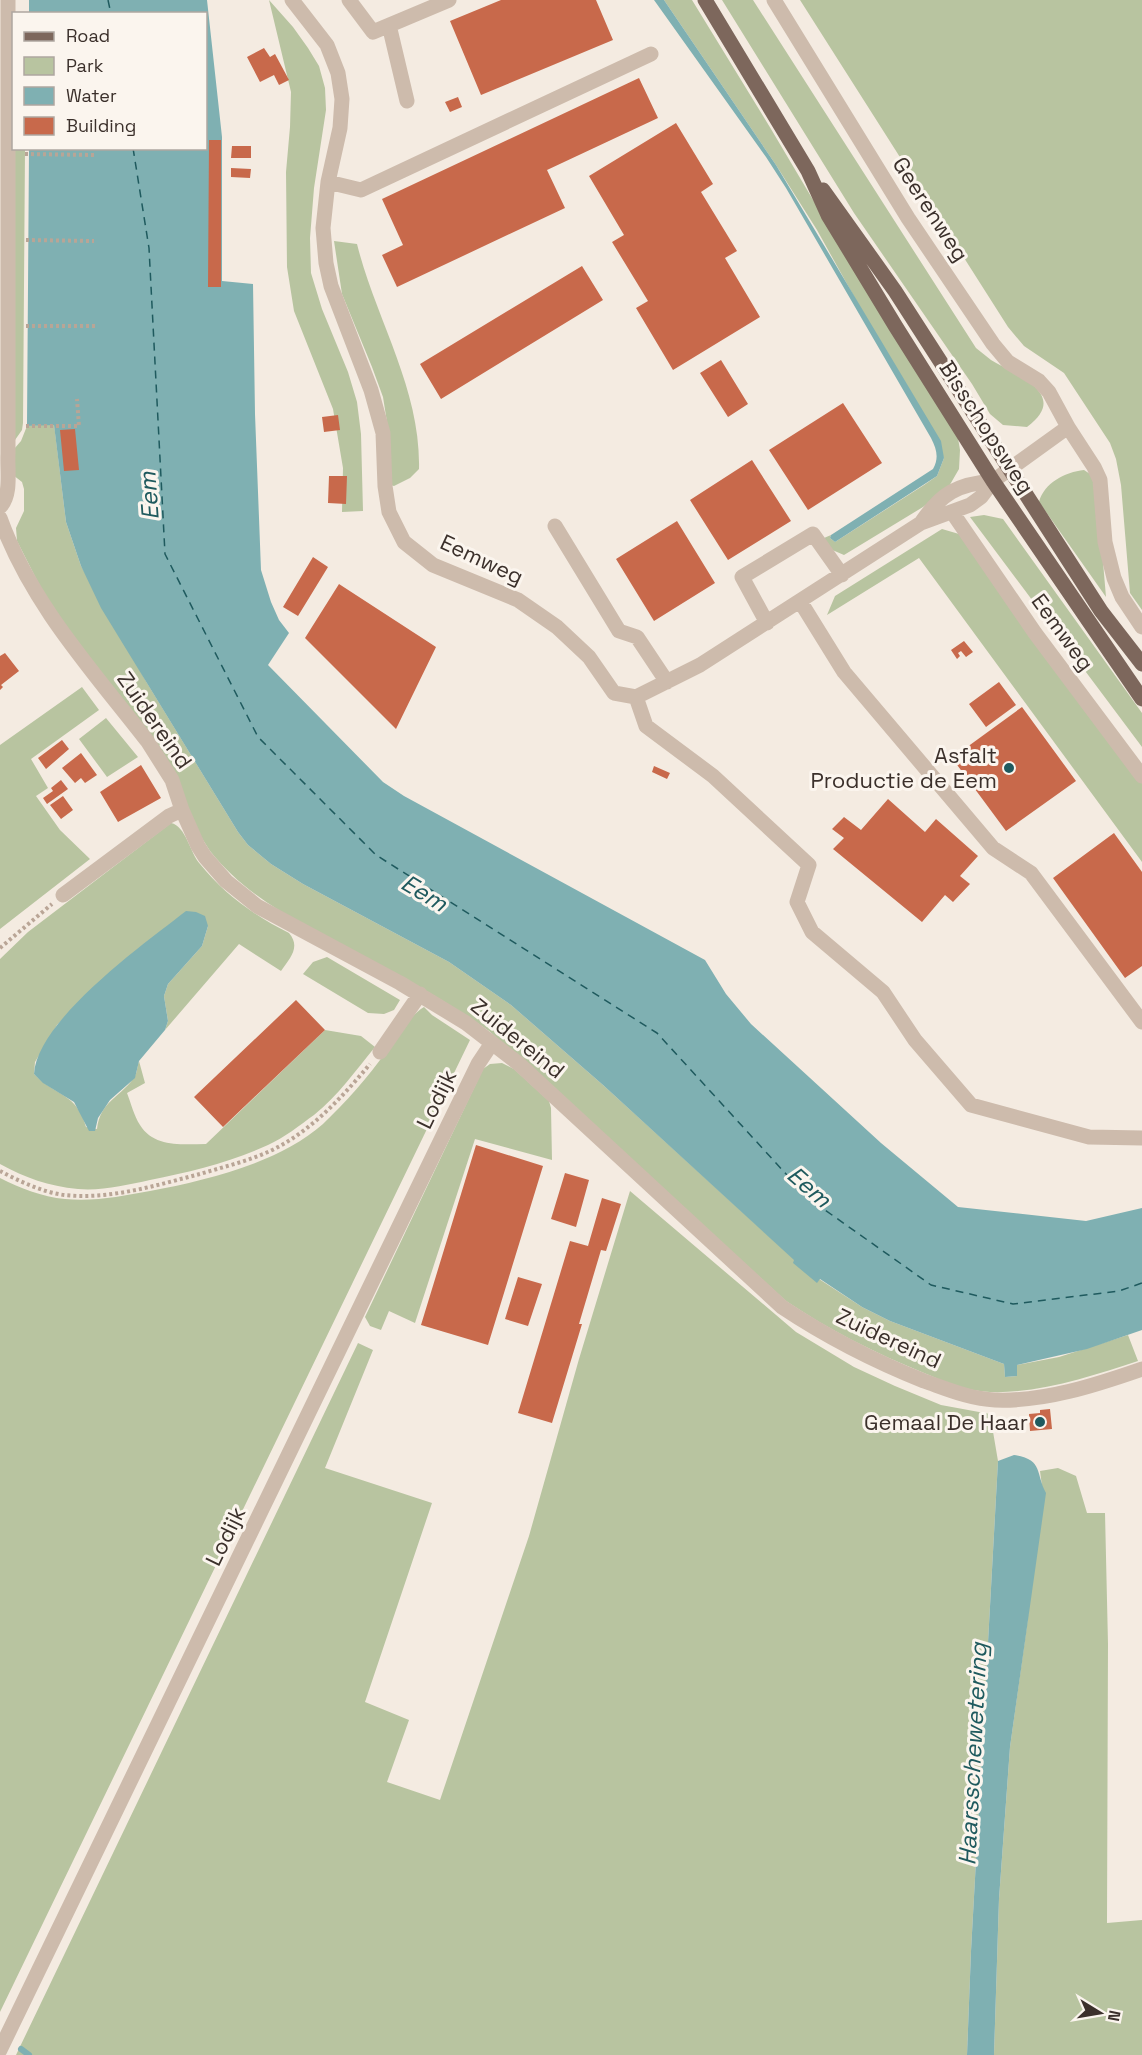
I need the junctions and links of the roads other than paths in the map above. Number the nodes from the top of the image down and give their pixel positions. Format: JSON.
{"nodes":[{"id":1,"x":8,"y":0,"type":"edge"},
{"id":2,"x":292,"y":0,"type":"edge"},
{"id":3,"x":349,"y":0,"type":"edge"},
{"id":4,"x":449,"y":0,"type":"edge"},
{"id":5,"x":705,"y":0,"type":"edge"},
{"id":6,"x":774,"y":0,"type":"edge"},
{"id":7,"x":389,"y":25,"type":"junction"},
{"id":8,"x":651,"y":54,"type":"dead end"},
{"id":9,"x":406,"y":101,"type":"dead end"},
{"id":10,"x":808,"y":171,"type":"junction"},
{"id":11,"x":328,"y":182,"type":"junction"},
{"id":12,"x":1068,"y":427,"type":"junction"},
{"id":13,"x":1009,"y":469,"type":"junction"},
{"id":14,"x":993,"y":481,"type":"junction"},
{"id":15,"x":0,"y":507,"type":"edge"},
{"id":16,"x":952,"y":512,"type":"junction"},
{"id":17,"x":0,"y":518,"type":"edge"},
{"id":18,"x":921,"y":523,"type":"junction"},
{"id":19,"x":555,"y":526,"type":"dead end"},
{"id":20,"x":842,"y":575,"type":"junction"},
{"id":21,"x":800,"y":601,"type":"junction"},
{"id":22,"x":766,"y":623,"type":"junction"},
{"id":23,"x":1142,"y":627,"type":"edge"},
{"id":24,"x":1142,"y":664,"type":"edge"},
{"id":25,"x":667,"y":682,"type":"junction"},
{"id":26,"x":636,"y":697,"type":"junction"},
{"id":27,"x":1142,"y":699,"type":"edge"},
{"id":28,"x":1142,"y":776,"type":"edge"},
{"id":29,"x":182,"y":810,"type":"junction"},
{"id":30,"x":63,"y":895,"type":"road end"},
{"id":31,"x":420,"y":994,"type":"junction"},
{"id":32,"x":1142,"y":1022,"type":"edge"},
{"id":33,"x":492,"y":1043,"type":"junction"},
{"id":34,"x":380,"y":1052,"type":"road end"},
{"id":35,"x":1142,"y":1138,"type":"edge"},
{"id":36,"x":1142,"y":1369,"type":"edge"},
{"id":37,"x":0,"y":2050,"type":"edge"}],
"edges":[{"from":1,"to":15,"type":"street"},
{"from":2,"to":11,"type":"street","name":"Eemweg"},
{"from":3,"to":7,"type":"street"},
{"from":4,"to":7,"type":"street"},
{"from":5,"to":10,"type":"main road","name":"Bisschopsweg"},
{"from":6,"to":12,"type":"street","name":"Geerenweg"},
{"from":7,"to":9,"type":"street"},
{"from":8,"to":11,"type":"street"},
{"from":10,"to":13,"type":"main road","name":"Bisschopsweg"},
{"from":10,"to":14,"type":"main road","name":"Bisschopsweg"},
{"from":11,"to":26,"type":"street","name":"Eemweg"},
{"from":12,"to":13,"type":"street"},
{"from":12,"to":23,"type":"street"},
{"from":13,"to":14,"type":"street"},
{"from":13,"to":24,"type":"main road","name":"Bisschopsweg"},
{"from":14,"to":16,"type":"street"},
{"from":14,"to":18,"type":"street"},
{"from":14,"to":27,"type":"main road","name":"Bisschopsweg"},
{"from":16,"to":18,"type":"street"},
{"from":16,"to":28,"type":"street","name":"Eemweg"},
{"from":17,"to":29,"type":"street","name":"Zuidereind"},
{"from":18,"to":20,"type":"street"},
{"from":19,"to":25,"type":"street"},
{"from":20,"to":21,"type":"street"},
{"from":20,"to":22,"type":"street"},
{"from":21,"to":22,"type":"street"},
{"from":21,"to":32,"type":"street"},
{"from":22,"to":25,"type":"street"},
{"from":25,"to":26,"type":"street"},
{"from":26,"to":35,"type":"street"},
{"from":29,"to":30,"type":"street"},
{"from":29,"to":31,"type":"street","name":"Zuidereind"},
{"from":31,"to":33,"type":"street","name":"Zuidereind"},
{"from":31,"to":34,"type":"street"},
{"from":33,"to":36,"type":"street","name":"Zuidereind"},
{"from":33,"to":37,"type":"street","name":"Lodijk"}]}
